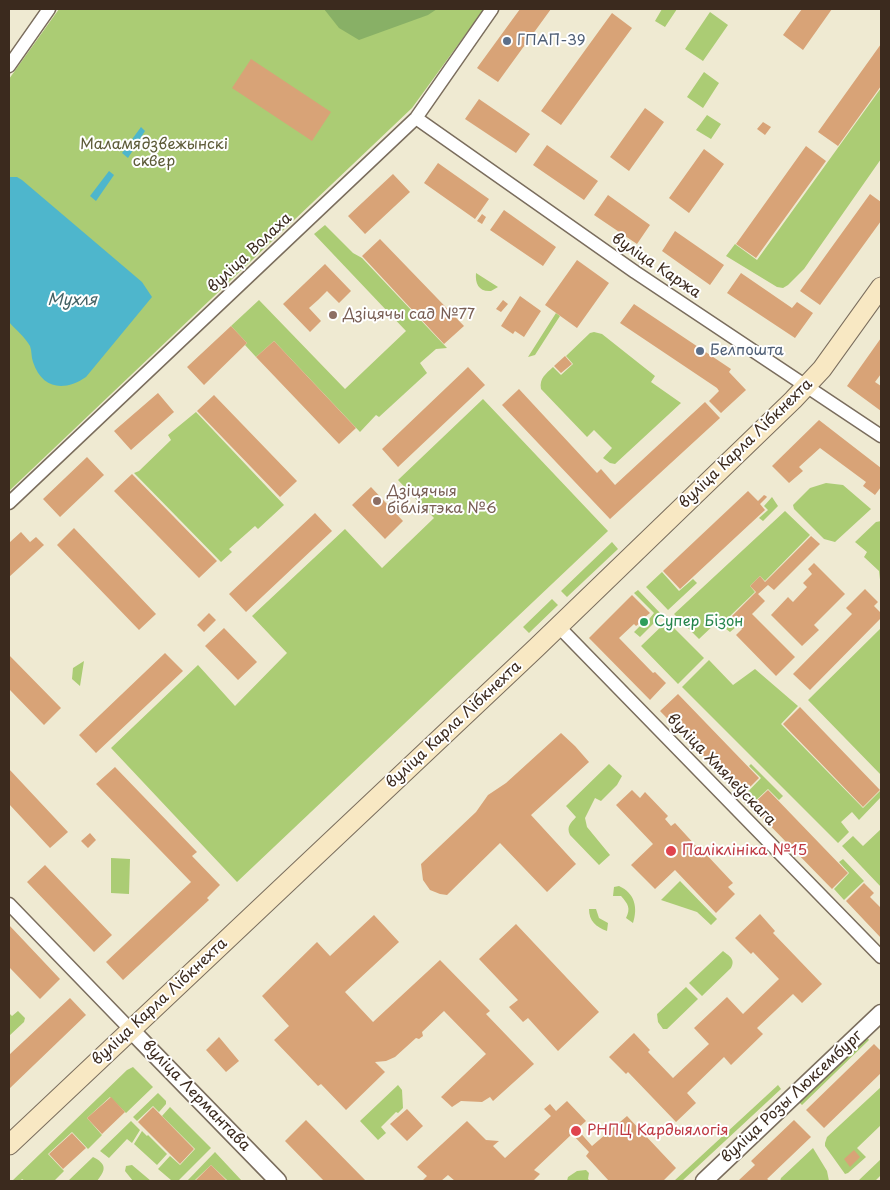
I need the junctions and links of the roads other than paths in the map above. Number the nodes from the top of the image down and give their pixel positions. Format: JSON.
{"nodes":[{"id":1,"x":49,"y":9,"type":"edge"},
{"id":2,"x":492,"y":9,"type":"edge"},
{"id":3,"x":9,"y":66,"type":"edge"},
{"id":4,"x":416,"y":118,"type":"junction"},
{"id":5,"x":881,"y":287,"type":"edge"},
{"id":6,"x":807,"y":385,"type":"junction"},
{"id":7,"x":881,"y":436,"type":"edge"},
{"id":8,"x":9,"y":503,"type":"edge"},
{"id":9,"x":558,"y":626,"type":"junction"},
{"id":10,"x":9,"y":904,"type":"edge"},
{"id":11,"x":881,"y":958,"type":"edge"},
{"id":12,"x":881,"y":1013,"type":"edge"},
{"id":13,"x":131,"y":1030,"type":"junction"},
{"id":14,"x":9,"y":1145,"type":"edge"},
{"id":15,"x":278,"y":1181,"type":"edge"},
{"id":16,"x":704,"y":1181,"type":"edge"}],
"edges":[{"from":1,"to":3,"type":"street"},
{"from":2,"to":4,"type":"street","name":"вуліца Волаха"},
{"from":4,"to":6,"type":"street","name":"вуліца Каржа"},
{"from":4,"to":8,"type":"street","name":"вуліца Волаха"},
{"from":5,"to":6,"type":"main road","name":"вуліца Карла Лібкнехта"},
{"from":6,"to":7,"type":"street","name":"вуліца Каржа"},
{"from":6,"to":9,"type":"main road","name":"вуліца Карла Лібкнехта"},
{"from":9,"to":11,"type":"street","name":"вуліца Хмялеўскага"},
{"from":9,"to":13,"type":"main road","name":"вуліца Карла Лібкнехта"},
{"from":10,"to":13,"type":"street","name":"вуліца Лермантава"},
{"from":12,"to":16,"type":"street","name":"вуліца Розы Люксембург"},
{"from":13,"to":14,"type":"main road","name":"вуліца Карла Лібкнехта"},
{"from":13,"to":15,"type":"street","name":"вуліца Лермантава"}]}
